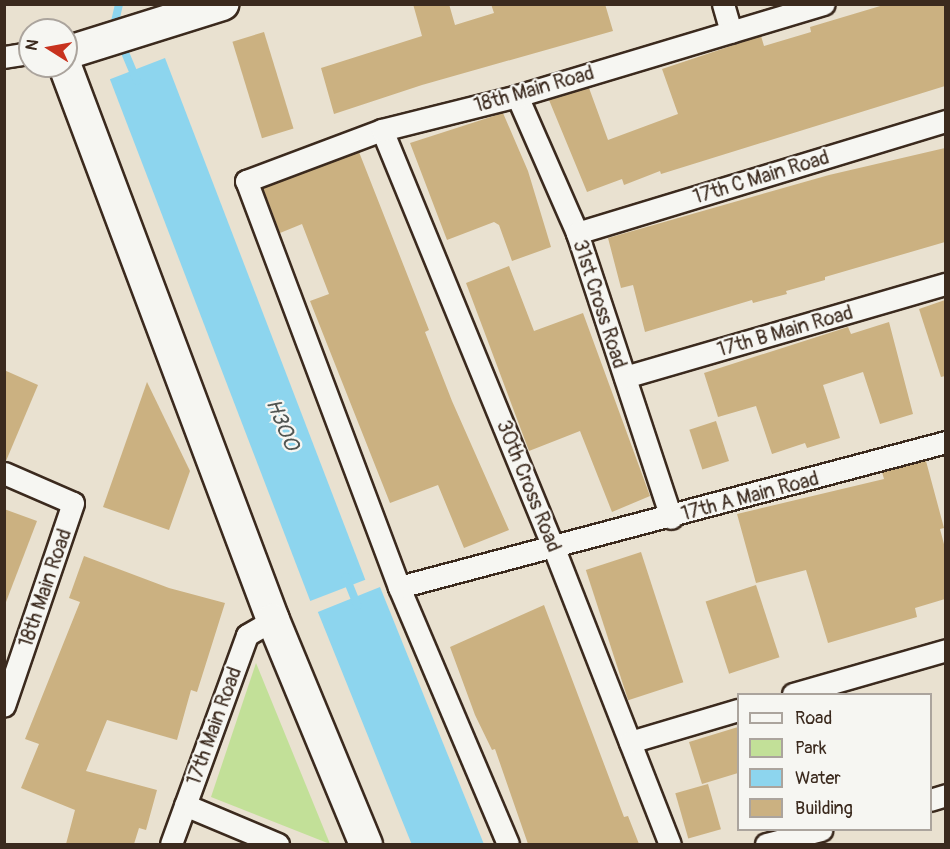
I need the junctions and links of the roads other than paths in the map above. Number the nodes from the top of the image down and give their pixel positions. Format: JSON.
{"nodes":[{"id":1,"x":222,"y":4,"type":"edge"},
{"id":2,"x":723,"y":4,"type":"edge"},
{"id":3,"x":824,"y":4,"type":"edge"},
{"id":4,"x":731,"y":32,"type":"junction"},
{"id":5,"x":78,"y":53,"type":"edge"},
{"id":6,"x":78,"y":72,"type":"edge"},
{"id":7,"x":517,"y":96,"type":"junction"},
{"id":8,"x":945,"y":121,"type":"edge"},
{"id":9,"x":382,"y":130,"type":"junction"},
{"id":10,"x":577,"y":233,"type":"junction"},
{"id":11,"x":945,"y":284,"type":"edge"},
{"id":12,"x":625,"y":377,"type":"junction"},
{"id":13,"x":945,"y":442,"type":"edge"},
{"id":14,"x":4,"y":473,"type":"edge"},
{"id":15,"x":671,"y":518,"type":"junction"},
{"id":16,"x":554,"y":546,"type":"junction"},
{"id":17,"x":399,"y":587,"type":"junction"},
{"id":18,"x":273,"y":620,"type":"junction"},
{"id":19,"x":945,"y":650,"type":"edge"},
{"id":20,"x":796,"y":693,"type":"edge"},
{"id":21,"x":6,"y":695,"type":"edge"},
{"id":22,"x":737,"y":710,"type":"edge"},
{"id":23,"x":630,"y":742,"type":"junction"},
{"id":24,"x":185,"y":805,"type":"junction"},
{"id":25,"x":817,"y":831,"type":"edge"},
{"id":26,"x":171,"y":844,"type":"edge"},
{"id":27,"x":278,"y":844,"type":"edge"},
{"id":28,"x":366,"y":844,"type":"edge"},
{"id":29,"x":508,"y":844,"type":"edge"},
{"id":30,"x":670,"y":844,"type":"edge"},
{"id":31,"x":766,"y":844,"type":"edge"}],
"edges":[{"from":1,"to":5,"type":"street"},
{"from":2,"to":4,"type":"street"},
{"from":3,"to":4,"type":"street","name":"18th Main Road"},
{"from":4,"to":7,"type":"street","name":"18th Main Road"},
{"from":6,"to":18,"type":"street"},
{"from":7,"to":9,"type":"street","name":"18th Main Road"},
{"from":7,"to":10,"type":"street","name":"31st Cross Road"},
{"from":8,"to":10,"type":"street","name":"17th C Main Road"},
{"from":9,"to":16,"type":"street","name":"30th Cross Road"},
{"from":9,"to":17,"type":"street","name":"18th Main Road"},
{"from":10,"to":12,"type":"street","name":"31st Cross Road"},
{"from":11,"to":12,"type":"street","name":"17th B Main Road"},
{"from":12,"to":15,"type":"street","name":"31st Cross Road"},
{"from":13,"to":15,"type":"street","name":"17th A Main Road"},
{"from":14,"to":21,"type":"street","name":"18th Main Road"},
{"from":15,"to":16,"type":"street","name":"17th A Main Road"},
{"from":16,"to":17,"type":"street","name":"17th A Main Road"},
{"from":16,"to":23,"type":"street","name":"30th Cross Road"},
{"from":17,"to":29,"type":"street"},
{"from":18,"to":24,"type":"street","name":"17th Main Road"},
{"from":18,"to":28,"type":"street"},
{"from":19,"to":20,"type":"street"},
{"from":22,"to":23,"type":"street"},
{"from":23,"to":30,"type":"street","name":"30th Cross Road"},
{"from":24,"to":26,"type":"street","name":"17th Main Road"},
{"from":24,"to":27,"type":"street"},
{"from":25,"to":31,"type":"street"}]}
